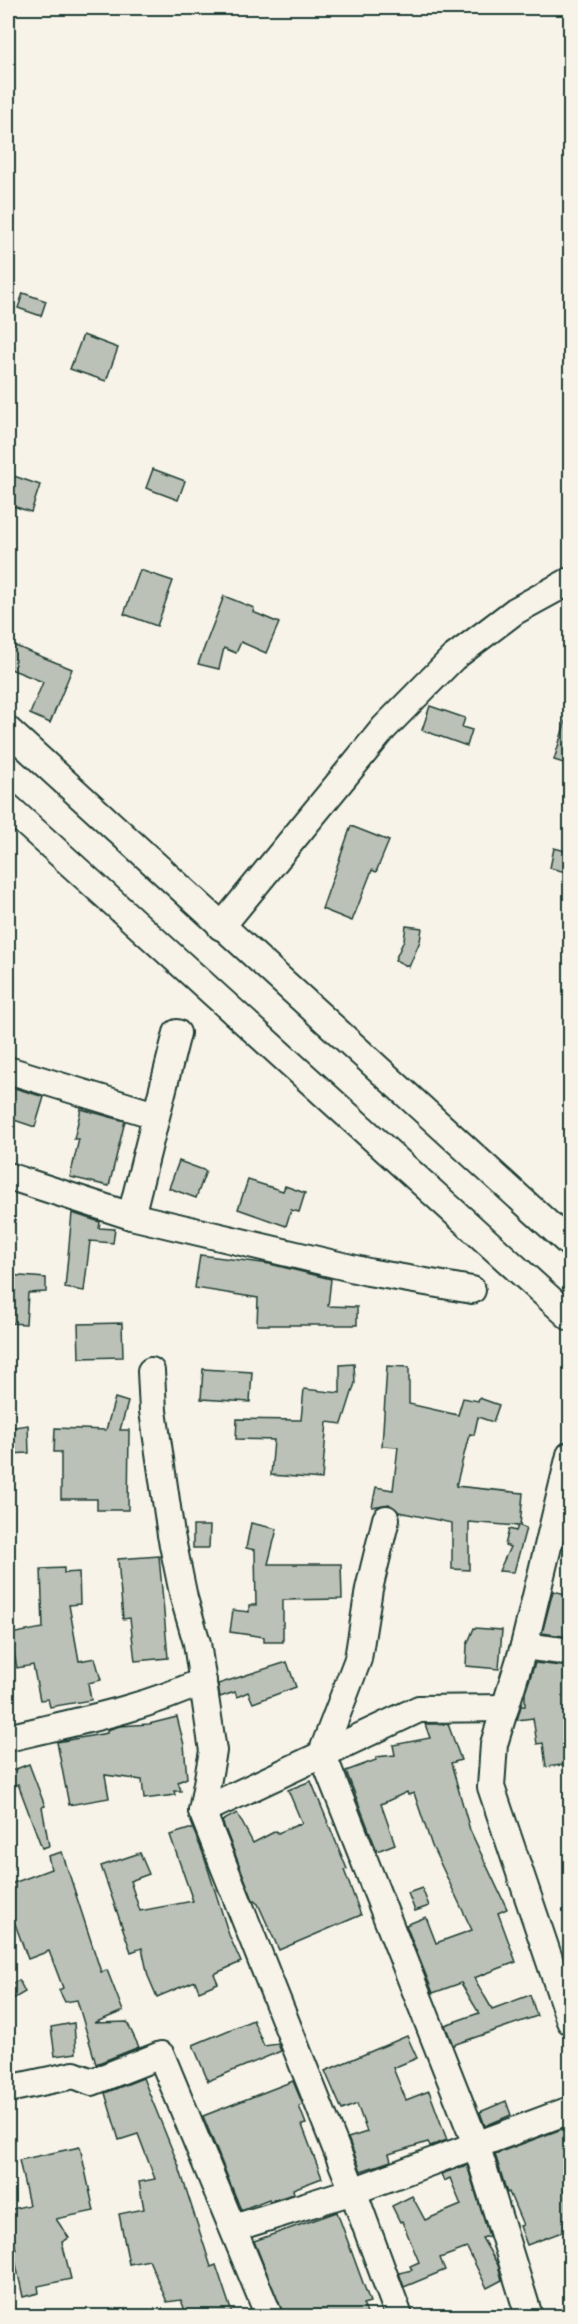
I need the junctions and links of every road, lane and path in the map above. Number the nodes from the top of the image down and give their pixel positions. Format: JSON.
{"nodes":[{"id":1,"x":570,"y":581,"type":"edge"},
{"id":2,"x":8,"y":730,"type":"edge"},
{"id":3,"x":8,"y":807,"type":"edge"},
{"id":4,"x":221,"y":927,"type":"junction"},
{"id":5,"x":177,"y":1033,"type":"dead end"},
{"id":6,"x":8,"y":1070,"type":"edge"},
{"id":7,"x":155,"y":1115,"type":"junction"},
{"id":8,"x":8,"y":1176,"type":"edge"},
{"id":9,"x":131,"y":1216,"type":"junction"},
{"id":10,"x":570,"y":1244,"type":"edge"},
{"id":11,"x":472,"y":1290,"type":"dead end"},
{"id":12,"x":570,"y":1317,"type":"edge"},
{"id":13,"x":151,"y":1371,"type":"dead end"},
{"id":14,"x":570,"y":1455,"type":"edge"},
{"id":15,"x":386,"y":1520,"type":"dead end"},
{"id":16,"x":524,"y":1647,"type":"junction"},
{"id":17,"x":570,"y":1653,"type":"edge"},
{"id":18,"x":203,"y":1682,"type":"junction"},
{"id":19,"x":505,"y":1708,"type":"junction"},
{"id":20,"x":8,"y":1738,"type":"edge"},
{"id":21,"x":322,"y":1753,"type":"junction"},
{"id":22,"x":202,"y":1811,"type":"junction"},
{"id":23,"x":570,"y":2021,"type":"edge"},
{"id":24,"x":8,"y":2089,"type":"edge"},
{"id":25,"x":570,"y":2110,"type":"edge"},
{"id":26,"x":476,"y":2144,"type":"junction"},
{"id":27,"x":352,"y":2191,"type":"junction"},
{"id":28,"x":234,"y":2228,"type":"junction"},
{"id":29,"x":269,"y":2316,"type":"edge"},
{"id":30,"x":399,"y":2316,"type":"edge"},
{"id":31,"x":529,"y":2316,"type":"edge"}],
"edges":[{"from":1,"to":4,"type":"street"},
{"from":2,"to":4,"type":"street"},
{"from":3,"to":12,"type":"street"},
{"from":4,"to":10,"type":"street"},
{"from":5,"to":7,"type":"street"},
{"from":6,"to":7,"type":"street"},
{"from":7,"to":9,"type":"street"},
{"from":8,"to":9,"type":"street"},
{"from":9,"to":11,"type":"street"},
{"from":13,"to":18,"type":"street"},
{"from":14,"to":16,"type":"street"},
{"from":15,"to":21,"type":"street"},
{"from":16,"to":17,"type":"street"},
{"from":16,"to":19,"type":"street"},
{"from":18,"to":20,"type":"street"},
{"from":18,"to":22,"type":"street"},
{"from":19,"to":21,"type":"street"},
{"from":19,"to":23,"type":"street"},
{"from":21,"to":22,"type":"street"},
{"from":21,"to":26,"type":"street"},
{"from":22,"to":27,"type":"street"},
{"from":24,"to":28,"type":"street"},
{"from":25,"to":26,"type":"street"},
{"from":26,"to":27,"type":"street"},
{"from":26,"to":31,"type":"street"},
{"from":27,"to":28,"type":"street"},
{"from":27,"to":30,"type":"street"},
{"from":28,"to":29,"type":"street"}]}
